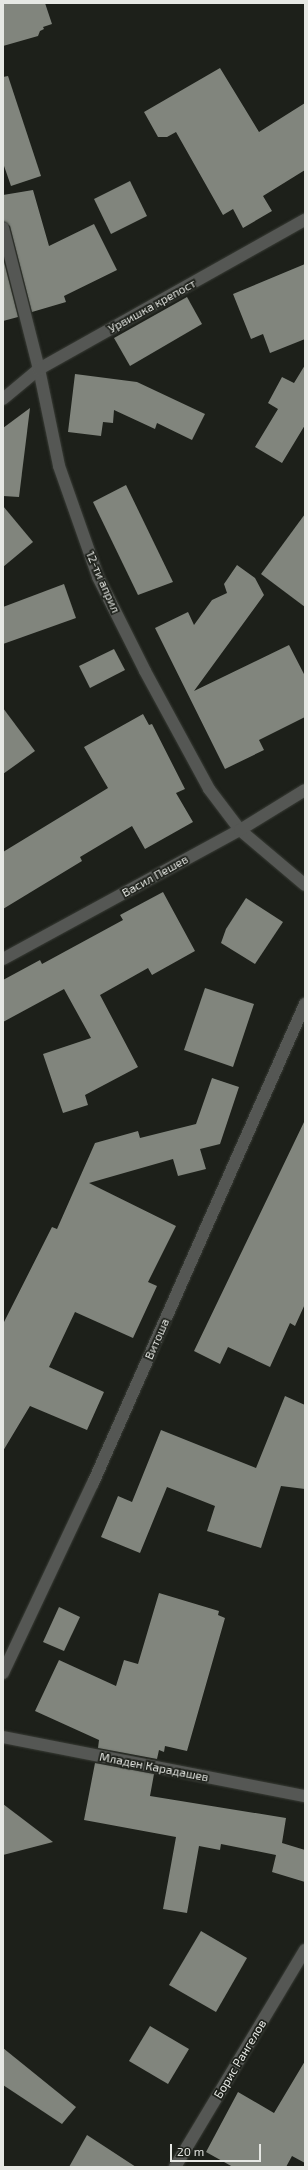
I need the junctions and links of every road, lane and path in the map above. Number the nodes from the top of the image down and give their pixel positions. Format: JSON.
{"nodes":[{"id":1,"x":305,"y":220,"type":"edge"},
{"id":2,"x":3,"y":228,"type":"edge"},
{"id":3,"x":39,"y":369,"type":"junction"},
{"id":4,"x":3,"y":399,"type":"edge"},
{"id":5,"x":305,"y":790,"type":"edge"},
{"id":6,"x":240,"y":830,"type":"junction"},
{"id":7,"x":305,"y":885,"type":"edge"},
{"id":8,"x":3,"y":959,"type":"edge"},
{"id":9,"x":305,"y":1004,"type":"edge"},
{"id":10,"x":3,"y":1673,"type":"edge"},
{"id":11,"x":3,"y":1737,"type":"edge"},
{"id":12,"x":305,"y":1796,"type":"edge"},
{"id":13,"x":305,"y":1950,"type":"edge"},
{"id":14,"x":175,"y":2167,"type":"edge"}],
"edges":[{"from":1,"to":3,"type":"street","name":"Урвишка крепост"},
{"from":2,"to":3,"type":"street","name":"12-ти април"},
{"from":3,"to":4,"type":"street","name":"Урвишка крепост"},
{"from":3,"to":6,"type":"street","name":"12-ти април"},
{"from":5,"to":6,"type":"street","name":"Васил Пешев"},
{"from":6,"to":7,"type":"street","name":"12-ти април"},
{"from":6,"to":8,"type":"street","name":"Васил Пешев"},
{"from":9,"to":10,"type":"street","name":"Витоша"},
{"from":11,"to":12,"type":"street","name":"Младен Карадашев"},
{"from":13,"to":14,"type":"street","name":"Борис Рангелов"}]}
